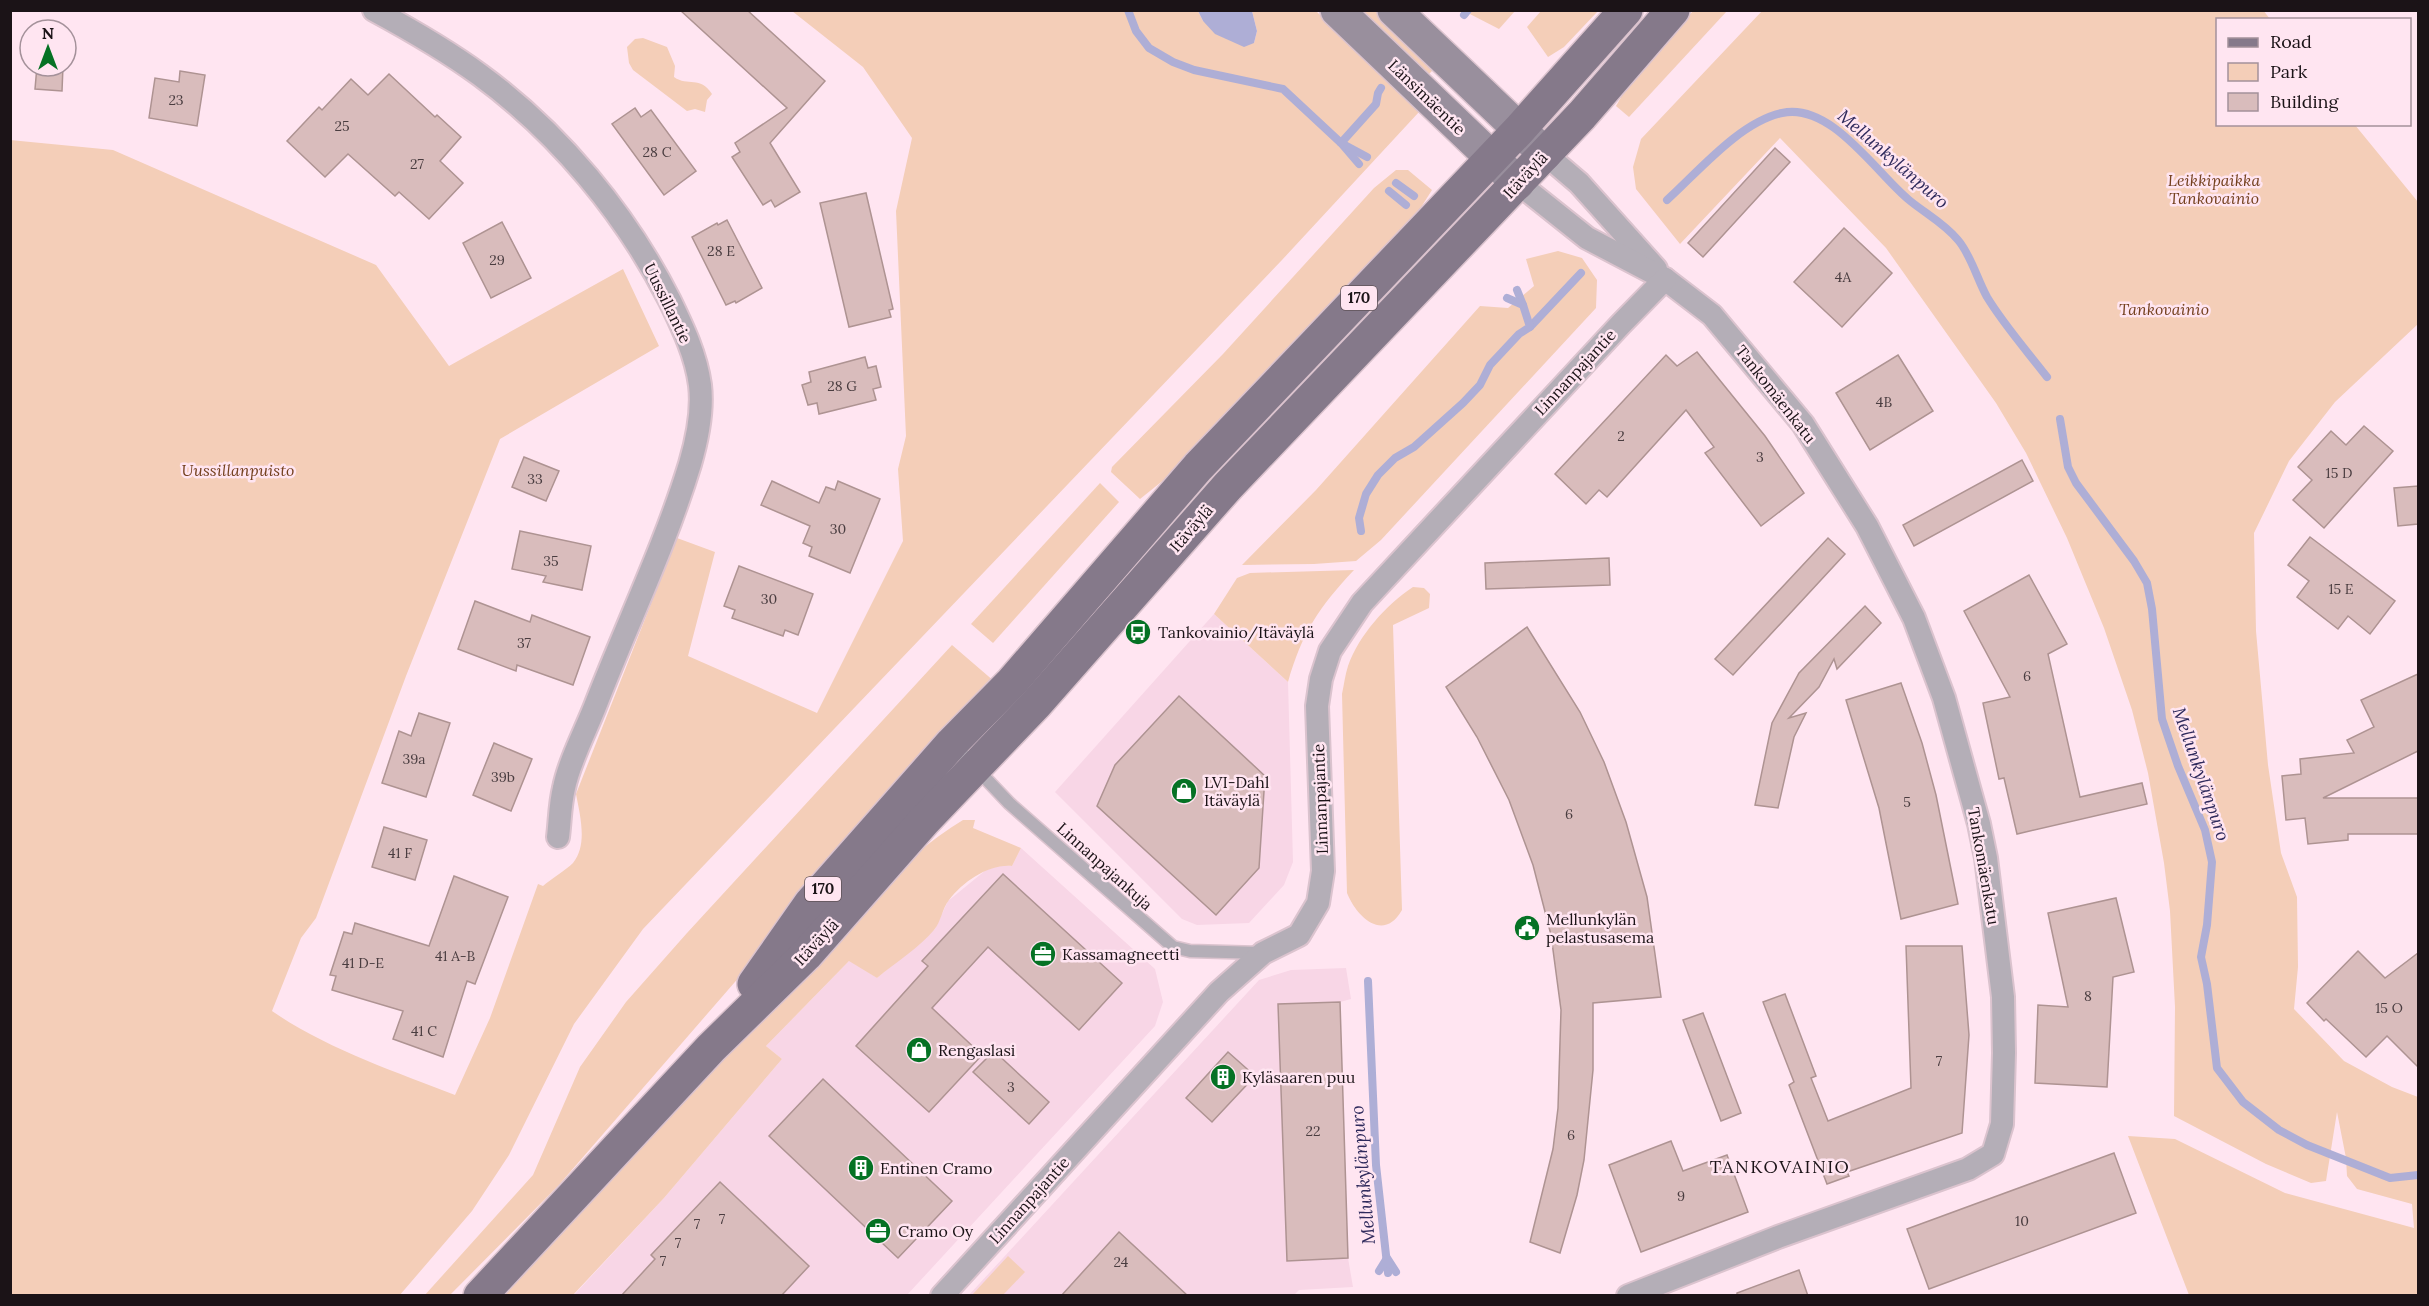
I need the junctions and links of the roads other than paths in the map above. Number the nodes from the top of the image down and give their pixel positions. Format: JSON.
{"nodes":[{"id":1,"x":374,"y":10,"type":"edge"},
{"id":2,"x":1337,"y":10,"type":"edge"},
{"id":3,"x":1394,"y":10,"type":"edge"},
{"id":4,"x":1626,"y":10,"type":"edge"},
{"id":5,"x":1673,"y":10,"type":"edge"},
{"id":6,"x":1519,"y":130,"type":"junction"},
{"id":7,"x":1545,"y":154,"type":"junction"},
{"id":8,"x":1492,"y":159,"type":"junction"},
{"id":9,"x":1518,"y":183,"type":"junction"},
{"id":10,"x":1665,"y":279,"type":"junction"},
{"id":11,"x":952,"y":743,"type":"junction"},
{"id":12,"x":975,"y":769,"type":"junction"},
{"id":13,"x":558,"y":837,"type":"dead end"},
{"id":14,"x":1263,"y":953,"type":"junction"},
{"id":15,"x":711,"y":1048,"type":"junction"},
{"id":16,"x":480,"y":1296,"type":"edge"},
{"id":17,"x":942,"y":1296,"type":"edge"},
{"id":18,"x":1628,"y":1296,"type":"edge"}],
"edges":[{"from":1,"to":13,"type":"street","name":"Uussillantie"},
{"from":2,"to":8,"type":"main road","name":"Länsimäentie"},
{"from":3,"to":6,"type":"main road"},
{"from":4,"to":6,"type":"main road","name":"Itäväylä","number":"170"},
{"from":5,"to":7,"type":"main road","name":"Itäväylä","number":"170"},
{"from":6,"to":7,"type":"main road"},
{"from":6,"to":8,"type":"main road","name":"Itäväylä","number":"170"},
{"from":7,"to":9,"type":"main road","name":"Itäväylä","number":"170"},
{"from":7,"to":10,"type":"street","name":"Tankomäenkatu"},
{"from":8,"to":9,"type":"main road","name":"Länsimäentie"},
{"from":8,"to":11,"type":"main road","name":"Itäväylä","number":"170"},
{"from":9,"to":10,"type":"street","name":"Tankomäenkatu"},
{"from":9,"to":12,"type":"main road","name":"Itäväylä","number":"170"},
{"from":10,"to":14,"type":"street","name":"Linnanpajantie"},
{"from":10,"to":18,"type":"street","name":"Tankomäenkatu"},
{"from":11,"to":12,"type":"lane","name":"Linnanpajankuja"},
{"from":11,"to":15,"type":"main road","name":"Itäväylä","number":"170"},
{"from":12,"to":14,"type":"lane","name":"Linnanpajankuja"},
{"from":12,"to":15,"type":"main road","name":"Itäväylä","number":"170"},
{"from":14,"to":17,"type":"street","name":"Linnanpajantie"},
{"from":15,"to":16,"type":"main road","name":"Itäväylä","number":"170"}]}
